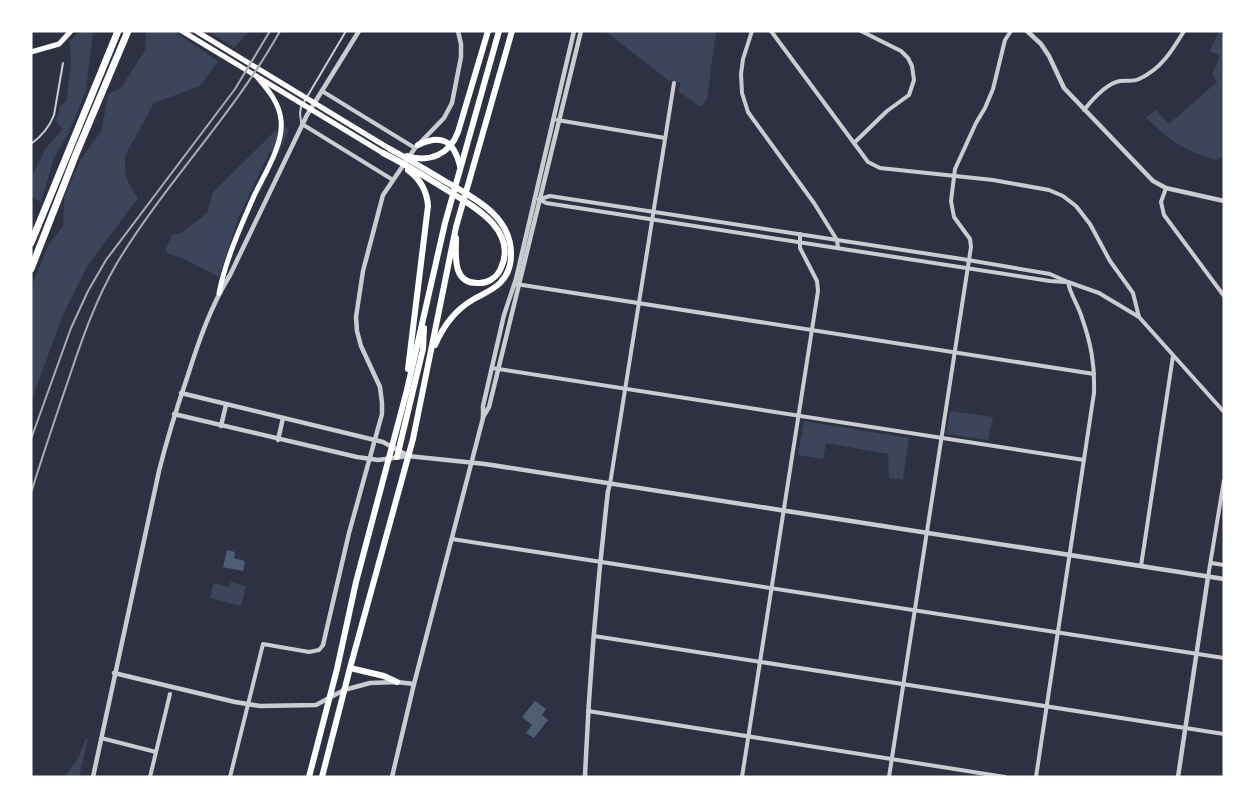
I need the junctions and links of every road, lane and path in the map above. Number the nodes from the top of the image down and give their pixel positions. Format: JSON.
{"nodes":[{"id":1,"x":118,"y":31,"type":"edge"},
{"id":2,"x":128,"y":31,"type":"edge"},
{"id":3,"x":182,"y":31,"type":"edge"},
{"id":4,"x":196,"y":31,"type":"edge"},
{"id":5,"x":346,"y":31,"type":"edge"},
{"id":6,"x":359,"y":31,"type":"edge"},
{"id":7,"x":458,"y":31,"type":"edge"},
{"id":8,"x":488,"y":31,"type":"edge"},
{"id":9,"x":499,"y":31,"type":"edge"},
{"id":10,"x":512,"y":31,"type":"edge"},
{"id":11,"x":574,"y":31,"type":"edge"},
{"id":12,"x":581,"y":31,"type":"edge"},
{"id":13,"x":752,"y":31,"type":"edge"},
{"id":14,"x":771,"y":31,"type":"edge"},
{"id":15,"x":860,"y":31,"type":"edge"},
{"id":16,"x":1011,"y":31,"type":"edge"},
{"id":17,"x":1027,"y":31,"type":"edge"},
{"id":18,"x":1184,"y":31,"type":"edge"},
{"id":19,"x":70,"y":34,"type":"edge"},
{"id":20,"x":31,"y":52,"type":"edge"},
{"id":21,"x":568,"y":58,"type":"junction"},
{"id":22,"x":574,"y":60,"type":"junction"},
{"id":23,"x":63,"y":63,"type":"dead end"},
{"id":24,"x":257,"y":77,"type":"junction"},
{"id":25,"x":674,"y":83,"type":"dead end"},
{"id":26,"x":322,"y":91,"type":"junction"},
{"id":27,"x":1084,"y":110,"type":"junction"},
{"id":28,"x":553,"y":119,"type":"junction"},
{"id":29,"x":559,"y":121,"type":"junction"},
{"id":30,"x":302,"y":124,"type":"junction"},
{"id":31,"x":665,"y":138,"type":"junction"},
{"id":32,"x":854,"y":143,"type":"junction"},
{"id":33,"x":31,"y":144,"type":"edge"},
{"id":34,"x":417,"y":146,"type":"junction"},
{"id":35,"x":390,"y":148,"type":"junction"},
{"id":36,"x":383,"y":153,"type":"junction"},
{"id":37,"x":460,"y":167,"type":"junction"},
{"id":38,"x":954,"y":175,"type":"junction"},
{"id":39,"x":393,"y":180,"type":"junction"},
{"id":40,"x":1166,"y":188,"type":"junction"},
{"id":41,"x":537,"y":199,"type":"junction"},
{"id":42,"x":1224,"y":201,"type":"edge"},
{"id":43,"x":653,"y":212,"type":"junction"},
{"id":44,"x":492,"y":217,"type":"junction"},
{"id":45,"x":652,"y":219,"type":"junction"},
{"id":46,"x":456,"y":227,"type":"junction"},
{"id":47,"x":800,"y":234,"type":"junction"},
{"id":48,"x":837,"y":240,"type":"junction"},
{"id":49,"x":800,"y":242,"type":"junction"},
{"id":50,"x":31,"y":243,"type":"edge"},
{"id":51,"x":838,"y":248,"type":"junction"},
{"id":52,"x":969,"y":260,"type":"junction"},
{"id":53,"x":968,"y":268,"type":"junction"},
{"id":54,"x":31,"y":270,"type":"edge"},
{"id":55,"x":1068,"y":282,"type":"junction"},
{"id":56,"x":518,"y":284,"type":"junction"},
{"id":57,"x":219,"y":293,"type":"junction"},
{"id":58,"x":1224,"y":296,"type":"edge"},
{"id":59,"x":639,"y":303,"type":"junction"},
{"id":60,"x":1139,"y":317,"type":"junction"},
{"id":61,"x":424,"y":319,"type":"junction"},
{"id":62,"x":812,"y":330,"type":"junction"},
{"id":63,"x":431,"y":352,"type":"junction"},
{"id":64,"x":955,"y":353,"type":"junction"},
{"id":65,"x":1173,"y":356,"type":"junction"},
{"id":66,"x":492,"y":368,"type":"junction"},
{"id":67,"x":498,"y":369,"type":"junction"},
{"id":68,"x":1094,"y":374,"type":"junction"},
{"id":69,"x":626,"y":389,"type":"junction"},
{"id":70,"x":407,"y":390,"type":"junction"},
{"id":71,"x":181,"y":393,"type":"junction"},
{"id":72,"x":226,"y":405,"type":"junction"},
{"id":73,"x":1224,"y":412,"type":"edge"},
{"id":74,"x":174,"y":414,"type":"junction"},
{"id":75,"x":798,"y":416,"type":"junction"},
{"id":76,"x":283,"y":418,"type":"junction"},
{"id":77,"x":483,"y":418,"type":"junction"},
{"id":78,"x":221,"y":426,"type":"junction"},
{"id":79,"x":941,"y":439,"type":"junction"},
{"id":80,"x":278,"y":440,"type":"junction"},
{"id":81,"x":375,"y":440,"type":"junction"},
{"id":82,"x":392,"y":448,"type":"junction"},
{"id":83,"x":398,"y":454,"type":"junction"},
{"id":84,"x":408,"y":456,"type":"junction"},
{"id":85,"x":369,"y":459,"type":"junction"},
{"id":86,"x":389,"y":459,"type":"junction"},
{"id":87,"x":1084,"y":460,"type":"junction"},
{"id":88,"x":472,"y":463,"type":"junction"},
{"id":89,"x":1224,"y":480,"type":"edge"},
{"id":90,"x":610,"y":484,"type":"junction"},
{"id":91,"x":783,"y":511,"type":"junction"},
{"id":92,"x":926,"y":532,"type":"junction"},
{"id":93,"x":452,"y":539,"type":"junction"},
{"id":94,"x":1070,"y":555,"type":"junction"},
{"id":95,"x":601,"y":562,"type":"junction"},
{"id":96,"x":1211,"y":563,"type":"junction"},
{"id":97,"x":1224,"y":565,"type":"edge"},
{"id":98,"x":1140,"y":566,"type":"junction"},
{"id":99,"x":1208,"y":577,"type":"junction"},
{"id":100,"x":1224,"y":579,"type":"edge"},
{"id":101,"x":772,"y":588,"type":"junction"},
{"id":102,"x":914,"y":610,"type":"junction"},
{"id":103,"x":1059,"y":632,"type":"junction"},
{"id":104,"x":594,"y":636,"type":"junction"},
{"id":105,"x":323,"y":644,"type":"joint"},
{"id":106,"x":1196,"y":653,"type":"junction"},
{"id":107,"x":1224,"y":658,"type":"edge"},
{"id":108,"x":760,"y":662,"type":"junction"},
{"id":109,"x":350,"y":668,"type":"junction"},
{"id":110,"x":114,"y":673,"type":"junction"},
{"id":111,"x":396,"y":682,"type":"junction"},
{"id":112,"x":414,"y":684,"type":"junction"},
{"id":113,"x":903,"y":684,"type":"junction"},
{"id":114,"x":344,"y":690,"type":"junction"},
{"id":115,"x":170,"y":694,"type":"dead end"},
{"id":116,"x":329,"y":697,"type":"junction"},
{"id":117,"x":248,"y":705,"type":"junction"},
{"id":118,"x":1047,"y":707,"type":"junction"},
{"id":119,"x":588,"y":712,"type":"junction"},
{"id":120,"x":1186,"y":729,"type":"junction"},
{"id":121,"x":1224,"y":734,"type":"edge"},
{"id":122,"x":748,"y":737,"type":"junction"},
{"id":123,"x":101,"y":738,"type":"junction"},
{"id":124,"x":156,"y":752,"type":"junction"},
{"id":125,"x":892,"y":759,"type":"junction"},
{"id":126,"x":92,"y":777,"type":"edge"},
{"id":127,"x":150,"y":777,"type":"edge"},
{"id":128,"x":230,"y":777,"type":"edge"},
{"id":129,"x":309,"y":777,"type":"edge"},
{"id":130,"x":322,"y":777,"type":"edge"},
{"id":131,"x":392,"y":777,"type":"edge"},
{"id":132,"x":585,"y":777,"type":"edge"},
{"id":133,"x":742,"y":777,"type":"edge"},
{"id":134,"x":889,"y":777,"type":"edge"},
{"id":135,"x":1005,"y":777,"type":"edge"},
{"id":136,"x":1036,"y":777,"type":"edge"},
{"id":137,"x":1178,"y":777,"type":"edge"}],
"edges":[{"from":1,"to":50,"type":"highway"},
{"from":2,"to":54,"type":"highway"},
{"from":3,"to":24,"type":"main road"},
{"from":4,"to":35,"type":"main road"},
{"from":5,"to":30,"type":"lane"},
{"from":6,"to":26,"type":"street"},
{"from":7,"to":34,"type":"street"},
{"from":8,"to":35,"type":"highway"},
{"from":9,"to":37,"type":"highway"},
{"from":10,"to":46,"type":"highway"},
{"from":11,"to":21,"type":"street"},
{"from":12,"to":22,"type":"street"},
{"from":13,"to":48,"type":"street"},
{"from":14,"to":32,"type":"street"},
{"from":15,"to":32,"type":"street"},
{"from":16,"to":38,"type":"street"},
{"from":17,"to":27,"type":"street"},
{"from":18,"to":27,"type":"street"},
{"from":19,"to":20,"type":"main road"},
{"from":21,"to":22,"type":"street"},
{"from":21,"to":28,"type":"street"},
{"from":22,"to":29,"type":"street"},
{"from":23,"to":33,"type":"lane"},
{"from":24,"to":36,"type":"main road"},
{"from":24,"to":57,"type":"main road"},
{"from":25,"to":31,"type":"street"},
{"from":26,"to":30,"type":"street"},
{"from":26,"to":34,"type":"street"},
{"from":27,"to":40,"type":"street"},
{"from":28,"to":29,"type":"street"},
{"from":28,"to":41,"type":"street"},
{"from":29,"to":31,"type":"street"},
{"from":29,"to":41,"type":"street"},
{"from":30,"to":39,"type":"street"},
{"from":30,"to":57,"type":"street"},
{"from":31,"to":43,"type":"street"},
{"from":32,"to":38,"type":"street"},
{"from":34,"to":37,"type":"highway"},
{"from":34,"to":39,"type":"street"},
{"from":35,"to":44,"type":"highway"},
{"from":36,"to":44,"type":"highway"},
{"from":36,"to":70,"type":"highway"},
{"from":37,"to":61,"type":"highway"},
{"from":38,"to":52,"type":"street"},
{"from":38,"to":60,"type":"street"},
{"from":39,"to":81,"type":"street"},
{"from":40,"to":42,"type":"street"},
{"from":40,"to":58,"type":"street"},
{"from":41,"to":43,"type":"street"},
{"from":41,"to":45,"type":"street"},
{"from":41,"to":56,"type":"street"},
{"from":43,"to":45,"type":"street"},
{"from":43,"to":47,"type":"street"},
{"from":44,"to":46,"type":"highway"},
{"from":44,"to":63,"type":"highway"},
{"from":45,"to":49,"type":"street"},
{"from":45,"to":59,"type":"street"},
{"from":46,"to":63,"type":"highway"},
{"from":47,"to":48,"type":"street"},
{"from":47,"to":49,"type":"street"},
{"from":48,"to":51,"type":"street"},
{"from":48,"to":52,"type":"street"},
{"from":49,"to":51,"type":"street"},
{"from":49,"to":62,"type":"street"},
{"from":51,"to":53,"type":"street"},
{"from":52,"to":53,"type":"street"},
{"from":52,"to":55,"type":"street"},
{"from":53,"to":55,"type":"street"},
{"from":53,"to":64,"type":"street"},
{"from":55,"to":60,"type":"street"},
{"from":55,"to":68,"type":"street"},
{"from":56,"to":59,"type":"street"},
{"from":56,"to":66,"type":"street"},
{"from":56,"to":67,"type":"street"},
{"from":57,"to":71,"type":"street"},
{"from":59,"to":62,"type":"street"},
{"from":59,"to":69,"type":"street"},
{"from":60,"to":65,"type":"street"},
{"from":61,"to":70,"type":"highway"},
{"from":61,"to":83,"type":"highway"},
{"from":62,"to":64,"type":"street"},
{"from":62,"to":75,"type":"street"},
{"from":63,"to":84,"type":"highway"},
{"from":64,"to":68,"type":"street"},
{"from":64,"to":79,"type":"street"},
{"from":65,"to":73,"type":"street"},
{"from":65,"to":98,"type":"street"},
{"from":66,"to":67,"type":"street"},
{"from":66,"to":77,"type":"street"},
{"from":67,"to":69,"type":"street"},
{"from":67,"to":77,"type":"street"},
{"from":68,"to":87,"type":"street"},
{"from":69,"to":75,"type":"street"},
{"from":69,"to":90,"type":"street"},
{"from":70,"to":82,"type":"highway"},
{"from":71,"to":72,"type":"street"},
{"from":71,"to":74,"type":"street"},
{"from":72,"to":76,"type":"street"},
{"from":72,"to":78,"type":"street"},
{"from":74,"to":78,"type":"street"},
{"from":74,"to":110,"type":"street"},
{"from":75,"to":79,"type":"street"},
{"from":75,"to":91,"type":"street"},
{"from":76,"to":80,"type":"street"},
{"from":76,"to":81,"type":"street"},
{"from":77,"to":88,"type":"street"},
{"from":78,"to":80,"type":"street"},
{"from":79,"to":87,"type":"street"},
{"from":79,"to":92,"type":"street"},
{"from":80,"to":85,"type":"street"},
{"from":81,"to":82,"type":"street"},
{"from":81,"to":85,"type":"street"},
{"from":82,"to":83,"type":"street"},
{"from":82,"to":86,"type":"highway"},
{"from":83,"to":84,"type":"street"},
{"from":83,"to":86,"type":"street"},
{"from":84,"to":88,"type":"street"},
{"from":84,"to":109,"type":"highway"},
{"from":85,"to":86,"type":"street"},
{"from":85,"to":105,"type":"street"},
{"from":86,"to":116,"type":"highway"},
{"from":87,"to":94,"type":"street"},
{"from":88,"to":90,"type":"street"},
{"from":88,"to":93,"type":"street"},
{"from":89,"to":96,"type":"street"},
{"from":90,"to":91,"type":"street"},
{"from":90,"to":95,"type":"street"},
{"from":91,"to":92,"type":"street"},
{"from":91,"to":101,"type":"street"},
{"from":92,"to":94,"type":"street"},
{"from":92,"to":102,"type":"street"},
{"from":93,"to":95,"type":"street"},
{"from":93,"to":112,"type":"street"},
{"from":94,"to":98,"type":"street"},
{"from":94,"to":103,"type":"street"},
{"from":95,"to":101,"type":"street"},
{"from":95,"to":104,"type":"street"},
{"from":96,"to":97,"type":"street"},
{"from":96,"to":99,"type":"street"},
{"from":98,"to":99,"type":"street"},
{"from":99,"to":100,"type":"street"},
{"from":99,"to":106,"type":"street"},
{"from":101,"to":102,"type":"street"},
{"from":101,"to":108,"type":"street"},
{"from":102,"to":103,"type":"street"},
{"from":102,"to":113,"type":"street"},
{"from":103,"to":106,"type":"street"},
{"from":103,"to":118,"type":"street"},
{"from":104,"to":108,"type":"street"},
{"from":104,"to":119,"type":"street"},
{"from":105,"to":117,"type":"street"},
{"from":106,"to":107,"type":"street"},
{"from":106,"to":120,"type":"street"},
{"from":108,"to":113,"type":"street"},
{"from":108,"to":122,"type":"street"},
{"from":109,"to":111,"type":"highway"},
{"from":109,"to":114,"type":"highway"},
{"from":110,"to":117,"type":"street"},
{"from":110,"to":123,"type":"street"},
{"from":111,"to":112,"type":"street"},
{"from":111,"to":114,"type":"street"},
{"from":112,"to":131,"type":"street"},
{"from":113,"to":118,"type":"street"},
{"from":113,"to":125,"type":"street"},
{"from":114,"to":116,"type":"street"},
{"from":114,"to":130,"type":"highway"},
{"from":115,"to":124,"type":"street"},
{"from":116,"to":117,"type":"street"},
{"from":116,"to":129,"type":"highway"},
{"from":117,"to":128,"type":"street"},
{"from":118,"to":120,"type":"street"},
{"from":118,"to":136,"type":"street"},
{"from":119,"to":122,"type":"street"},
{"from":119,"to":132,"type":"street"},
{"from":120,"to":121,"type":"street"},
{"from":120,"to":137,"type":"street"},
{"from":122,"to":125,"type":"street"},
{"from":122,"to":133,"type":"street"},
{"from":123,"to":124,"type":"street"},
{"from":123,"to":126,"type":"street"},
{"from":124,"to":127,"type":"street"},
{"from":125,"to":134,"type":"street"},
{"from":125,"to":135,"type":"street"}]}
